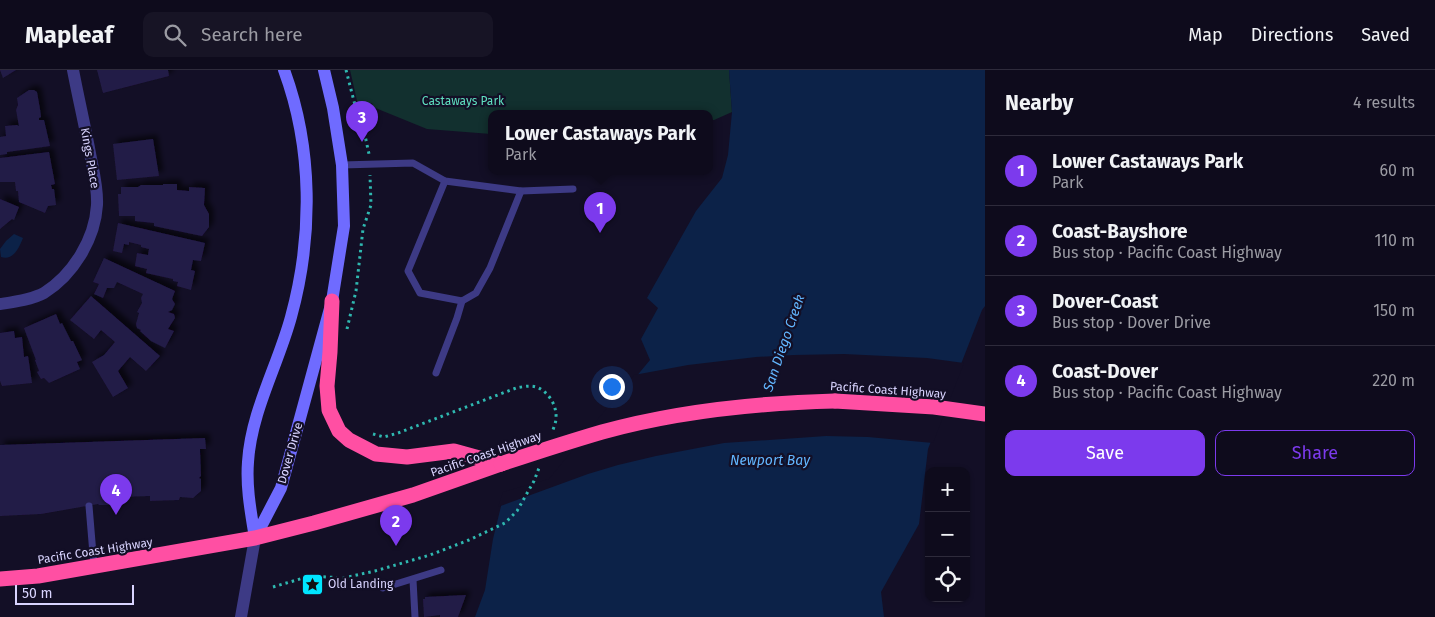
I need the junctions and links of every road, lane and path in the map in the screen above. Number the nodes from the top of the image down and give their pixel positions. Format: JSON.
{"nodes":[{"id":1,"x":73,"y":70,"type":"edge"},
{"id":2,"x":284,"y":70,"type":"edge"},
{"id":3,"x":324,"y":70,"type":"edge"},
{"id":4,"x":346,"y":70,"type":"edge"},
{"id":5,"x":370,"y":163,"type":"junction"},
{"id":6,"x":342,"y":165,"type":"junction"},
{"id":7,"x":445,"y":181,"type":"junction"},
{"id":8,"x":573,"y":189,"type":"dead end"},
{"id":9,"x":521,"y":191,"type":"junction"},
{"id":10,"x":462,"y":300,"type":"junction"},
{"id":11,"x":332,"y":301,"type":"junction"},
{"id":12,"x":0,"y":304,"type":"edge"},
{"id":13,"x":347,"y":332,"type":"dead end"},
{"id":14,"x":436,"y":373,"type":"dead end"},
{"id":15,"x":985,"y":414,"type":"edge"},
{"id":16,"x":365,"y":433,"type":"dead end"},
{"id":17,"x":551,"y":435,"type":"dead end"},
{"id":18,"x":501,"y":464,"type":"junction"},
{"id":19,"x":540,"y":466,"type":"dead end"},
{"id":20,"x":89,"y":506,"type":"dead end"},
{"id":21,"x":255,"y":538,"type":"junction"},
{"id":22,"x":94,"y":566,"type":"junction"},
{"id":23,"x":441,"y":570,"type":"dead end"},
{"id":24,"x":0,"y":579,"type":"edge"},
{"id":25,"x":413,"y":580,"type":"junction"},
{"id":26,"x":273,"y":587,"type":"dead end"},
{"id":27,"x":384,"y":588,"type":"dead end"},
{"id":28,"x":241,"y":617,"type":"edge"},
{"id":29,"x":415,"y":617,"type":"edge"}],
"edges":[{"from":1,"to":12,"type":"street","name":"Kings Place"},
{"from":2,"to":21,"type":"street"},
{"from":3,"to":6,"type":"street","name":"Dover Drive"},
{"from":4,"to":5,"type":"path"},
{"from":5,"to":6,"type":"lane"},
{"from":5,"to":7,"type":"lane"},
{"from":5,"to":13,"type":"path"},
{"from":6,"to":11,"type":"street","name":"Dover Drive"},
{"from":7,"to":9,"type":"lane"},
{"from":7,"to":10,"type":"lane"},
{"from":8,"to":9,"type":"lane"},
{"from":9,"to":10,"type":"lane"},
{"from":10,"to":14,"type":"lane"},
{"from":11,"to":18,"type":"highway"},
{"from":11,"to":21,"type":"street","name":"Dover Drive"},
{"from":15,"to":18,"type":"highway","name":"Pacific Coast Highway","bridge":true},
{"from":16,"to":17,"type":"path"},
{"from":18,"to":21,"type":"highway","name":"Pacific Coast Highway"},
{"from":19,"to":26,"type":"path"},
{"from":20,"to":22,"type":"lane"},
{"from":21,"to":22,"type":"highway","name":"Pacific Coast Highway"},
{"from":21,"to":28,"type":"street"},
{"from":22,"to":24,"type":"highway","name":"Pacific Coast Highway"},
{"from":23,"to":25,"type":"lane"},
{"from":25,"to":27,"type":"lane"},
{"from":25,"to":29,"type":"lane"}]}
